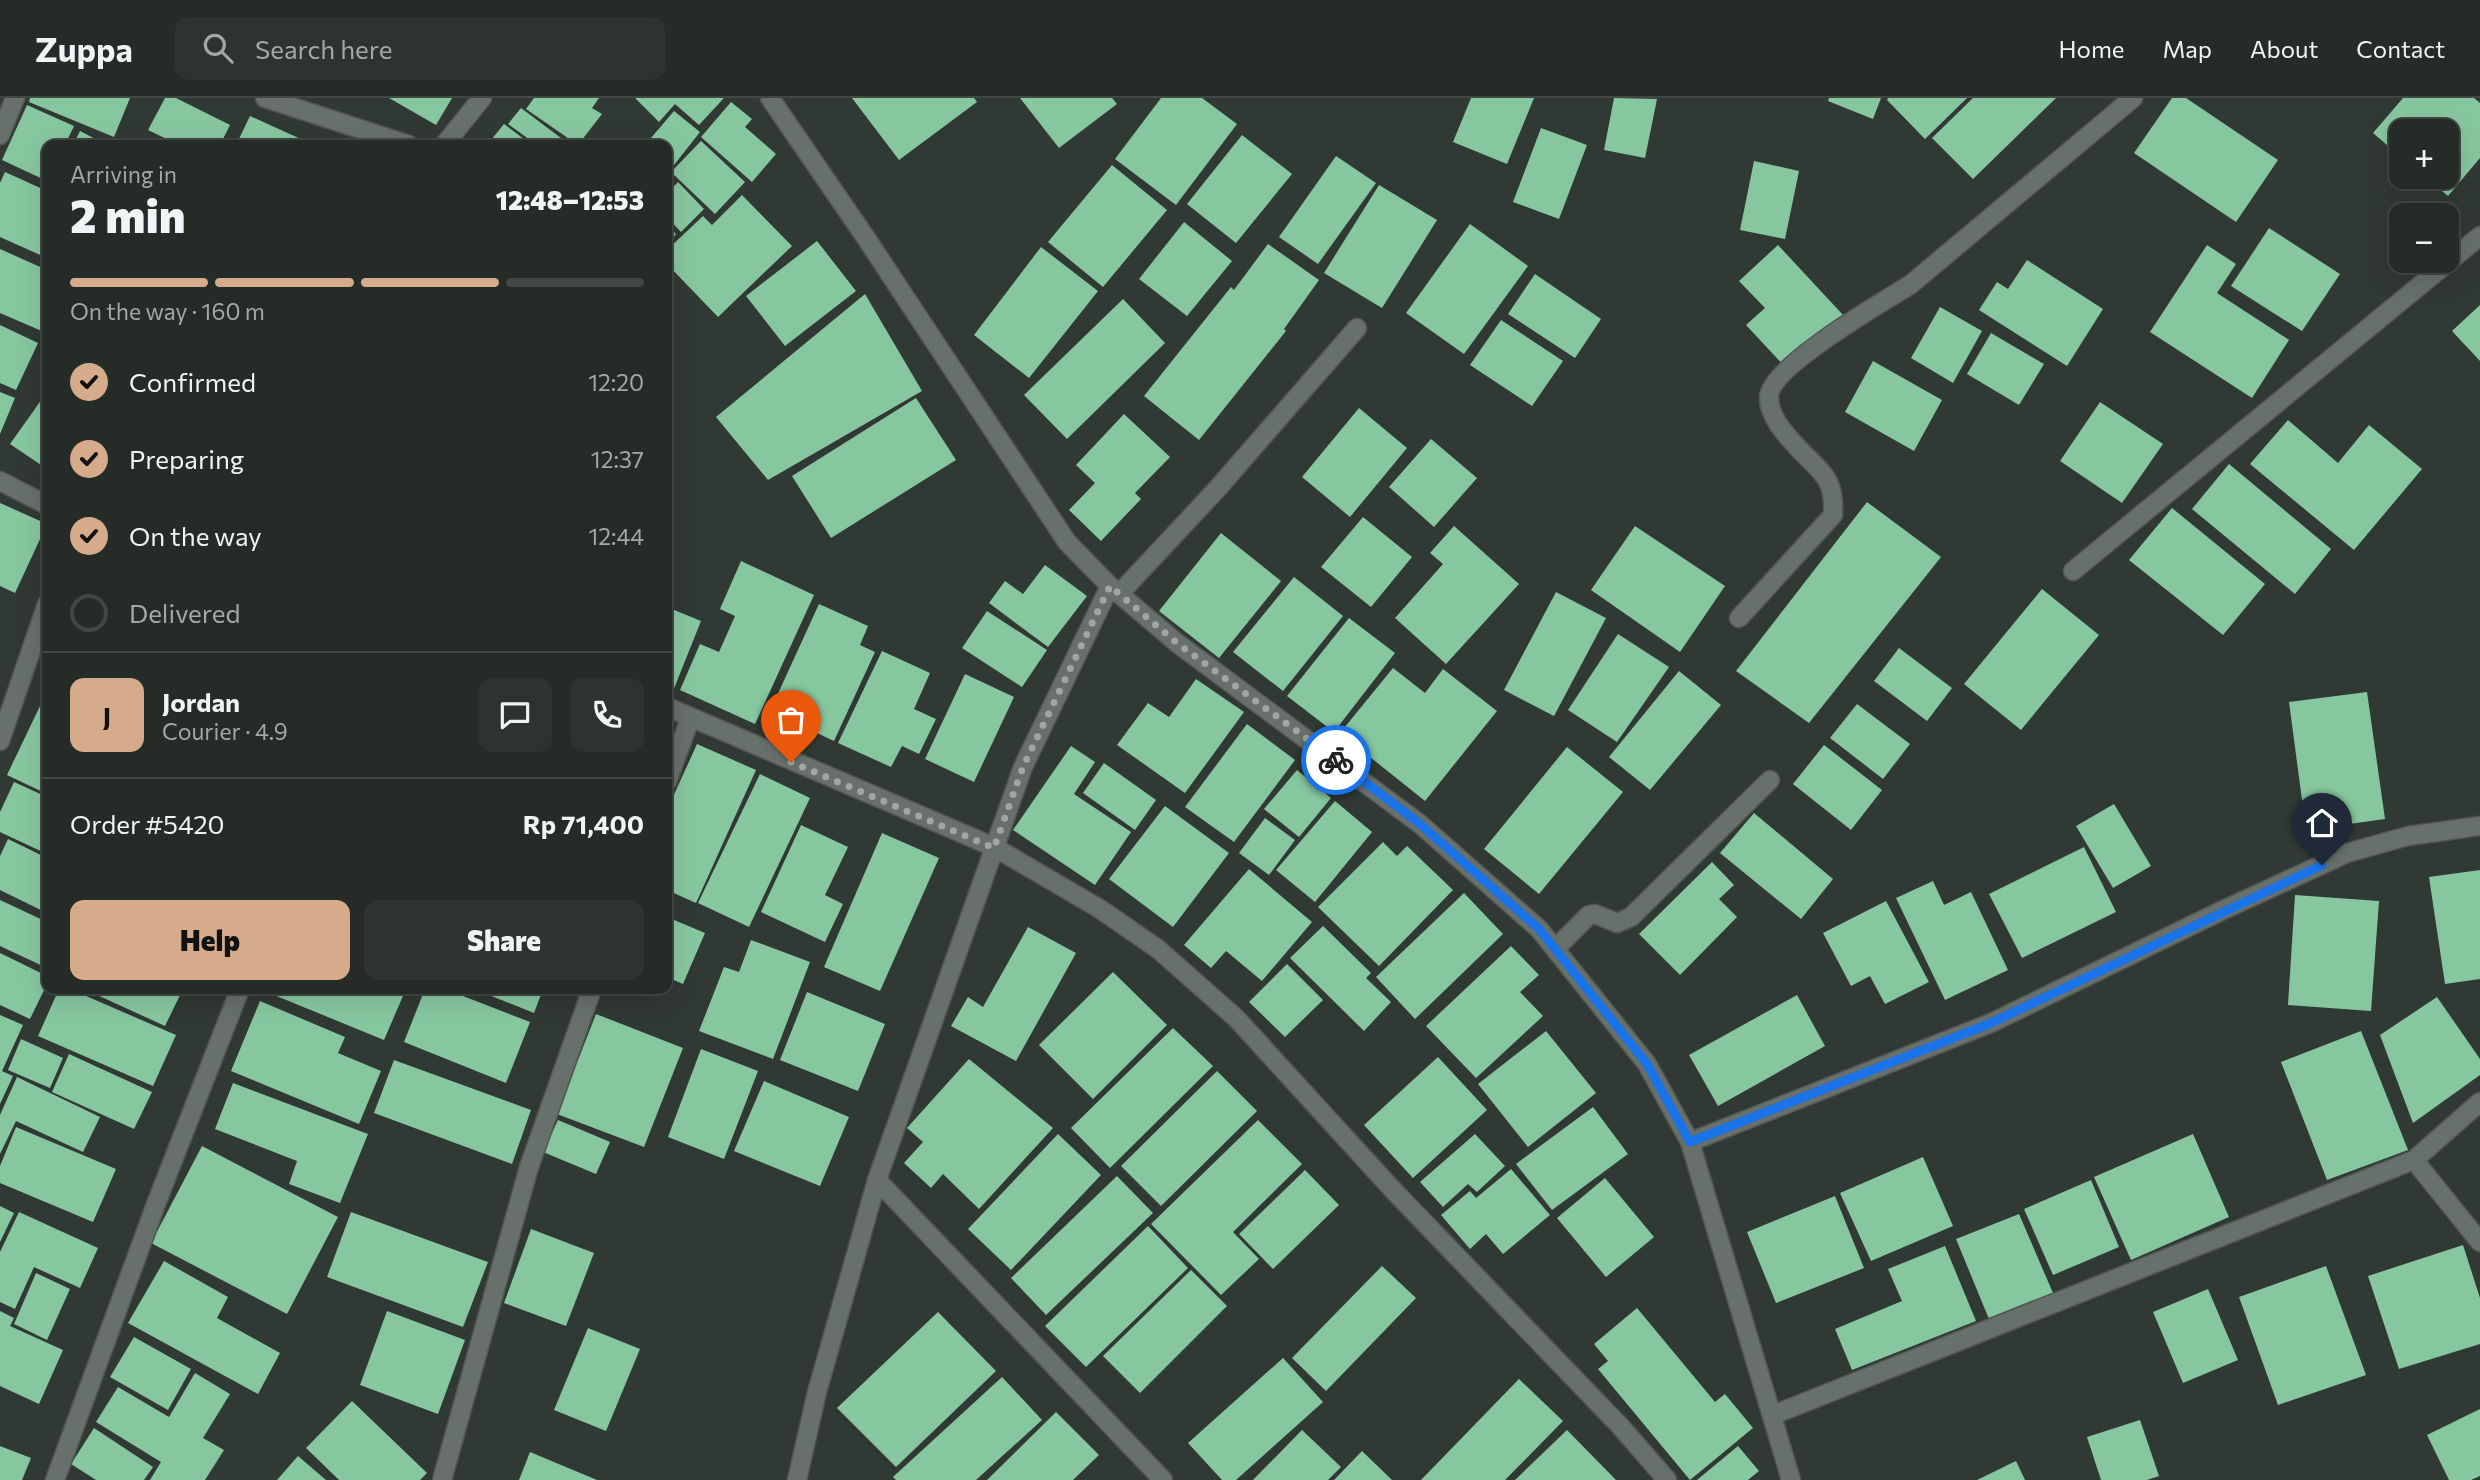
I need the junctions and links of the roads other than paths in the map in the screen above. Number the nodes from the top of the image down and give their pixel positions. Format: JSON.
{"nodes":[{"id":1,"x":15,"y":98,"type":"edge"},
{"id":2,"x":265,"y":98,"type":"edge"},
{"id":3,"x":482,"y":98,"type":"edge"},
{"id":4,"x":770,"y":98,"type":"edge"},
{"id":5,"x":2127,"y":99,"type":"edge"},
{"id":6,"x":0,"y":135,"type":"edge"},
{"id":7,"x":394,"y":140,"type":"edge"},
{"id":8,"x":448,"y":140,"type":"edge"},
{"id":9,"x":2480,"y":236,"type":"edge"},
{"id":10,"x":1357,"y":328,"type":"dead end"},
{"id":11,"x":0,"y":481,"type":"edge"},
{"id":12,"x":42,"y":502,"type":"edge"},
{"id":13,"x":2073,"y":571,"type":"dead end"},
{"id":14,"x":1115,"y":590,"type":"junction"},
{"id":15,"x":1739,"y":618,"type":"dead end"},
{"id":16,"x":42,"y":619,"type":"edge"},
{"id":17,"x":672,"y":710,"type":"edge"},
{"id":18,"x":690,"y":719,"type":"junction"},
{"id":19,"x":0,"y":741,"type":"edge"},
{"id":20,"x":672,"y":768,"type":"edge"},
{"id":21,"x":1770,"y":780,"type":"dead end"},
{"id":22,"x":2480,"y":826,"type":"edge"},
{"id":23,"x":994,"y":848,"type":"junction"},
{"id":24,"x":1556,"y":948,"type":"junction"},
{"id":25,"x":238,"y":994,"type":"edge"},
{"id":26,"x":590,"y":994,"type":"edge"},
{"id":27,"x":2480,"y":1102,"type":"edge"},
{"id":28,"x":1690,"y":1142,"type":"junction"},
{"id":29,"x":2414,"y":1160,"type":"junction"},
{"id":30,"x":877,"y":1180,"type":"junction"},
{"id":31,"x":2480,"y":1242,"type":"edge"},
{"id":32,"x":1773,"y":1415,"type":"junction"},
{"id":33,"x":55,"y":1480,"type":"edge"},
{"id":34,"x":442,"y":1480,"type":"edge"},
{"id":35,"x":797,"y":1480,"type":"edge"},
{"id":36,"x":1164,"y":1480,"type":"edge"},
{"id":37,"x":1667,"y":1480,"type":"edge"},
{"id":38,"x":1791,"y":1480,"type":"edge"}],
"edges":[{"from":1,"to":6,"type":"street"},
{"from":2,"to":7,"type":"street"},
{"from":3,"to":8,"type":"street"},
{"from":4,"to":14,"type":"street"},
{"from":5,"to":15,"type":"street"},
{"from":9,"to":13,"type":"street"},
{"from":10,"to":14,"type":"street"},
{"from":11,"to":12,"type":"street"},
{"from":14,"to":23,"type":"street"},
{"from":14,"to":24,"type":"street"},
{"from":16,"to":19,"type":"street"},
{"from":17,"to":18,"type":"street"},
{"from":18,"to":20,"type":"street"},
{"from":18,"to":23,"type":"street"},
{"from":21,"to":24,"type":"street"},
{"from":22,"to":28,"type":"street"},
{"from":23,"to":30,"type":"street"},
{"from":23,"to":37,"type":"street"},
{"from":24,"to":28,"type":"street"},
{"from":25,"to":33,"type":"street"},
{"from":26,"to":34,"type":"street"},
{"from":27,"to":29,"type":"street"},
{"from":28,"to":32,"type":"street"},
{"from":29,"to":31,"type":"street"},
{"from":29,"to":32,"type":"street"},
{"from":30,"to":35,"type":"street"},
{"from":30,"to":36,"type":"street"},
{"from":32,"to":38,"type":"street"}]}
